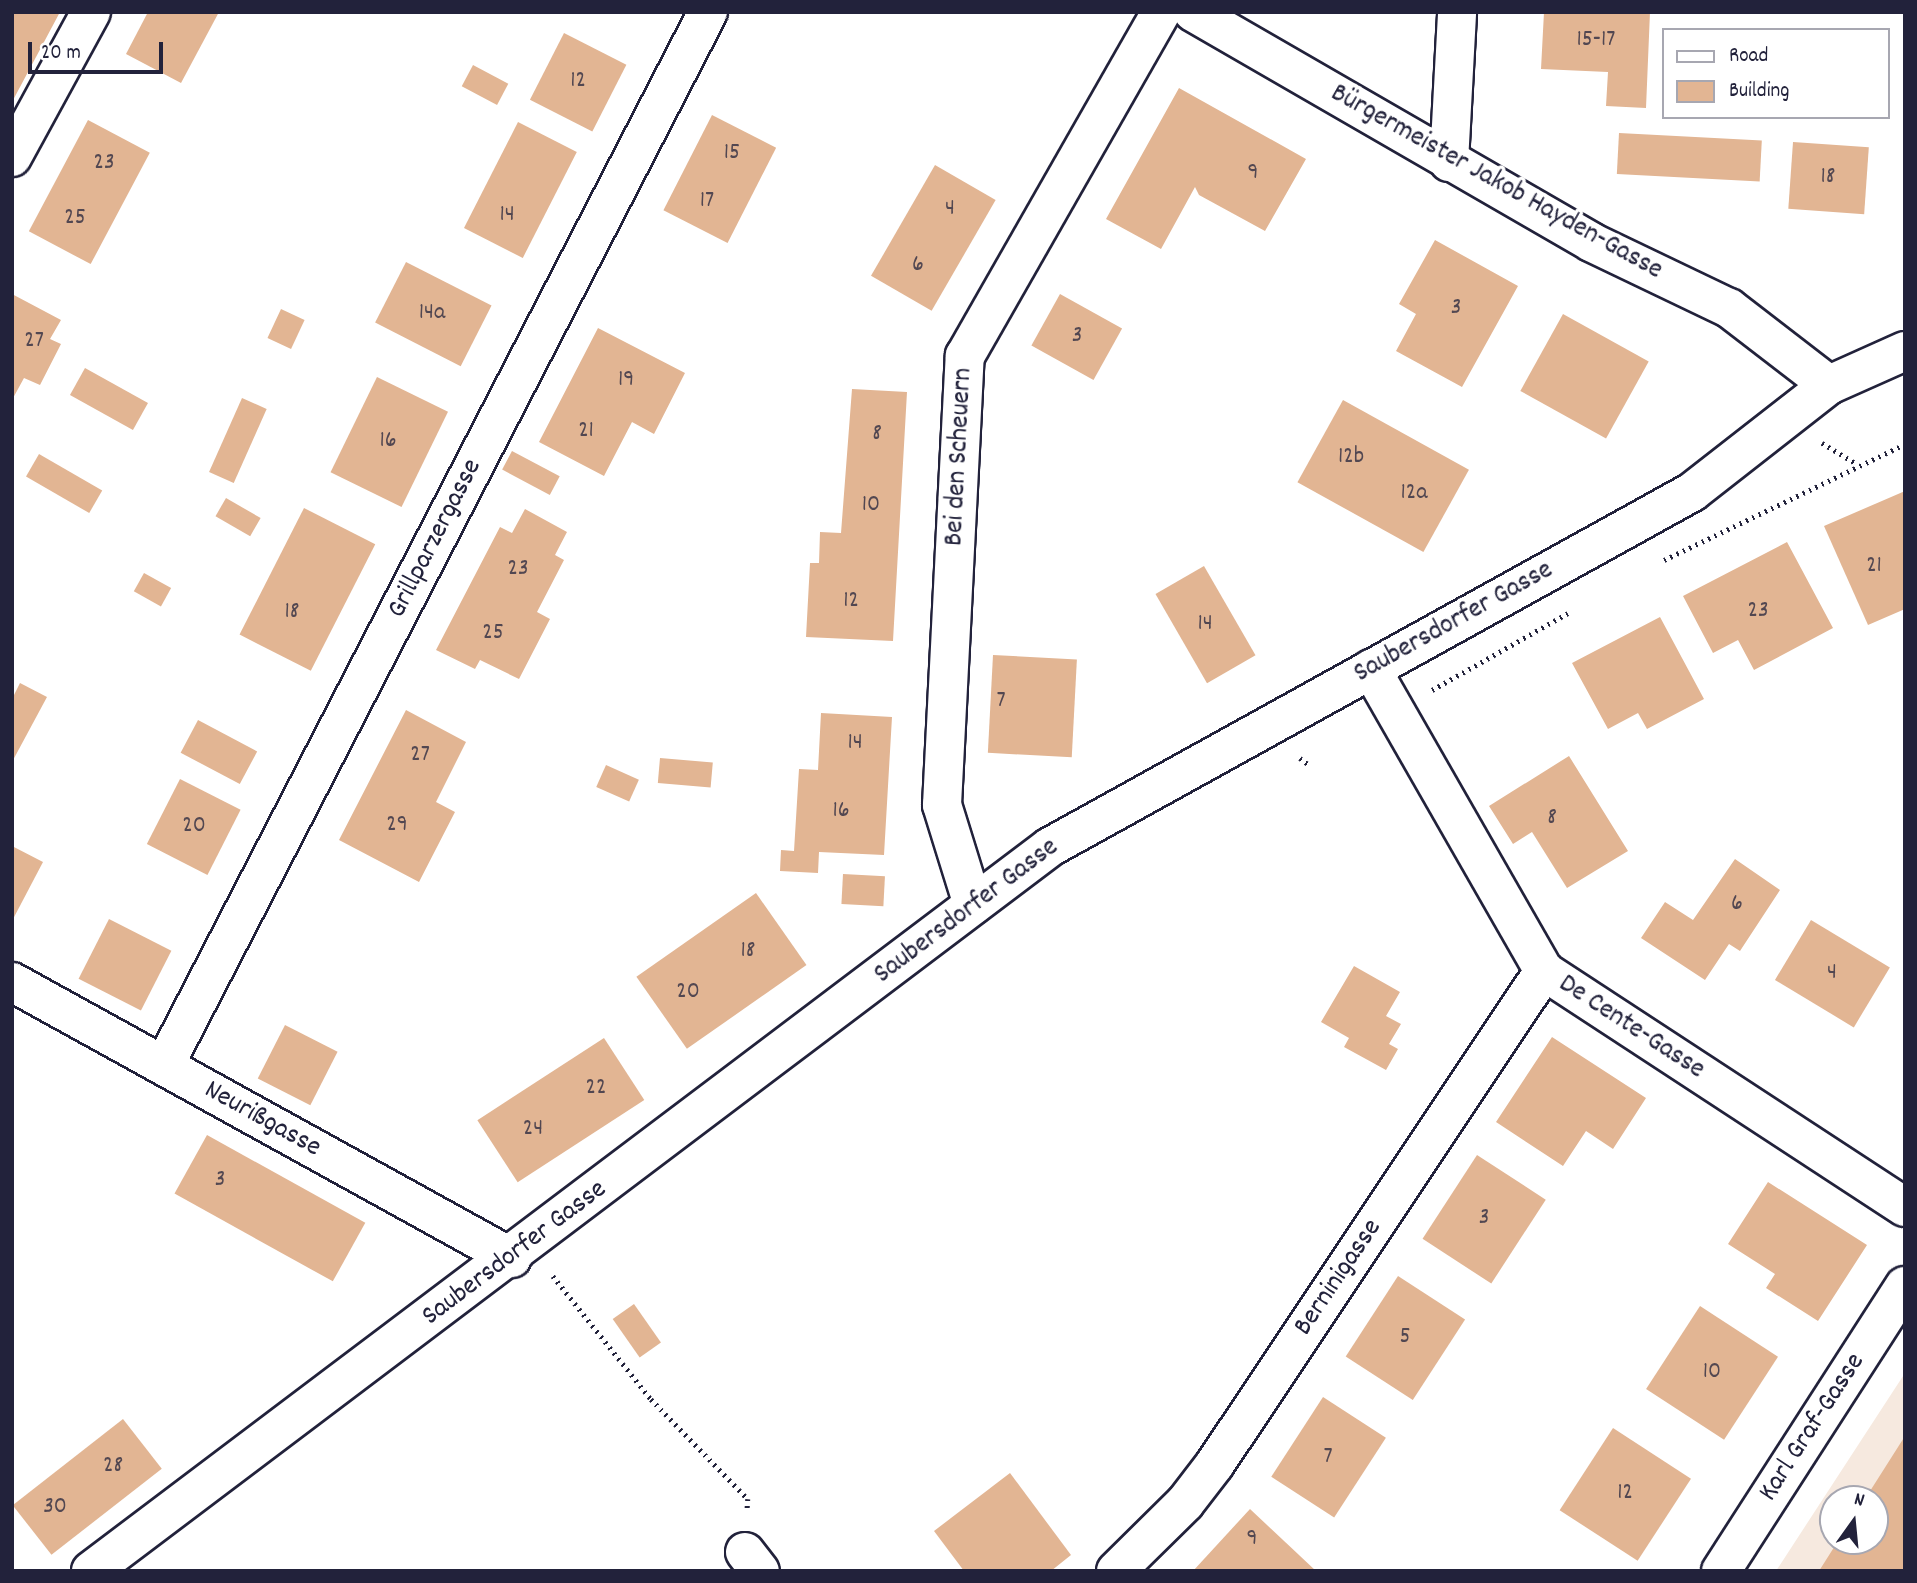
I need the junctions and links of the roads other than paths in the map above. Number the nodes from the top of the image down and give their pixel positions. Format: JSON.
{"nodes":[{"id":1,"x":91,"y":12,"type":"edge"},
{"id":2,"x":708,"y":12,"type":"edge"},
{"id":3,"x":1161,"y":12,"type":"edge"},
{"id":4,"x":1193,"y":12,"type":"edge"},
{"id":5,"x":1457,"y":12,"type":"edge"},
{"id":6,"x":12,"y":157,"type":"edge"},
{"id":7,"x":1449,"y":162,"type":"junction"},
{"id":8,"x":1905,"y":351,"type":"edge"},
{"id":9,"x":1829,"y":385,"type":"junction"},
{"id":10,"x":1371,"y":669,"type":"junction"},
{"id":11,"x":973,"y":905,"type":"junction"},
{"id":12,"x":1544,"y":971,"type":"junction"},
{"id":13,"x":12,"y":982,"type":"edge"},
{"id":14,"x":164,"y":1066,"type":"junction"},
{"id":15,"x":1905,"y":1207,"type":"edge"},
{"id":16,"x":520,"y":1252,"type":"junction"},
{"id":17,"x":1905,"y":1286,"type":"edge"},
{"id":18,"x":91,"y":1571,"type":"edge"},
{"id":19,"x":1116,"y":1571,"type":"edge"},
{"id":20,"x":1721,"y":1571,"type":"edge"}],
"edges":[{"from":1,"to":6,"type":"street"},
{"from":2,"to":14,"type":"street","name":"Grillparzergasse"},
{"from":3,"to":11,"type":"street","name":"Bei den Scheuern"},
{"from":4,"to":7,"type":"street","name":"Bürgermeister Jakob Hayden-Gasse"},
{"from":5,"to":7,"type":"street"},
{"from":7,"to":9,"type":"street","name":"Bürgermeister Jakob Hayden-Gasse"},
{"from":8,"to":9,"type":"street","name":"Saubersdorfer Gasse"},
{"from":9,"to":10,"type":"street","name":"Saubersdorfer Gasse"},
{"from":10,"to":11,"type":"street","name":"Saubersdorfer Gasse"},
{"from":10,"to":12,"type":"street","name":"De Cente-Gasse"},
{"from":11,"to":16,"type":"street","name":"Saubersdorfer Gasse"},
{"from":12,"to":15,"type":"street","name":"De Cente-Gasse"},
{"from":12,"to":19,"type":"street","name":"Berninigasse"},
{"from":13,"to":14,"type":"street","name":"Neurißgasse"},
{"from":14,"to":16,"type":"street","name":"Neurißgasse"},
{"from":16,"to":18,"type":"street","name":"Saubersdorfer Gasse"},
{"from":17,"to":20,"type":"street","name":"Karl Graf-Gasse"}]}
